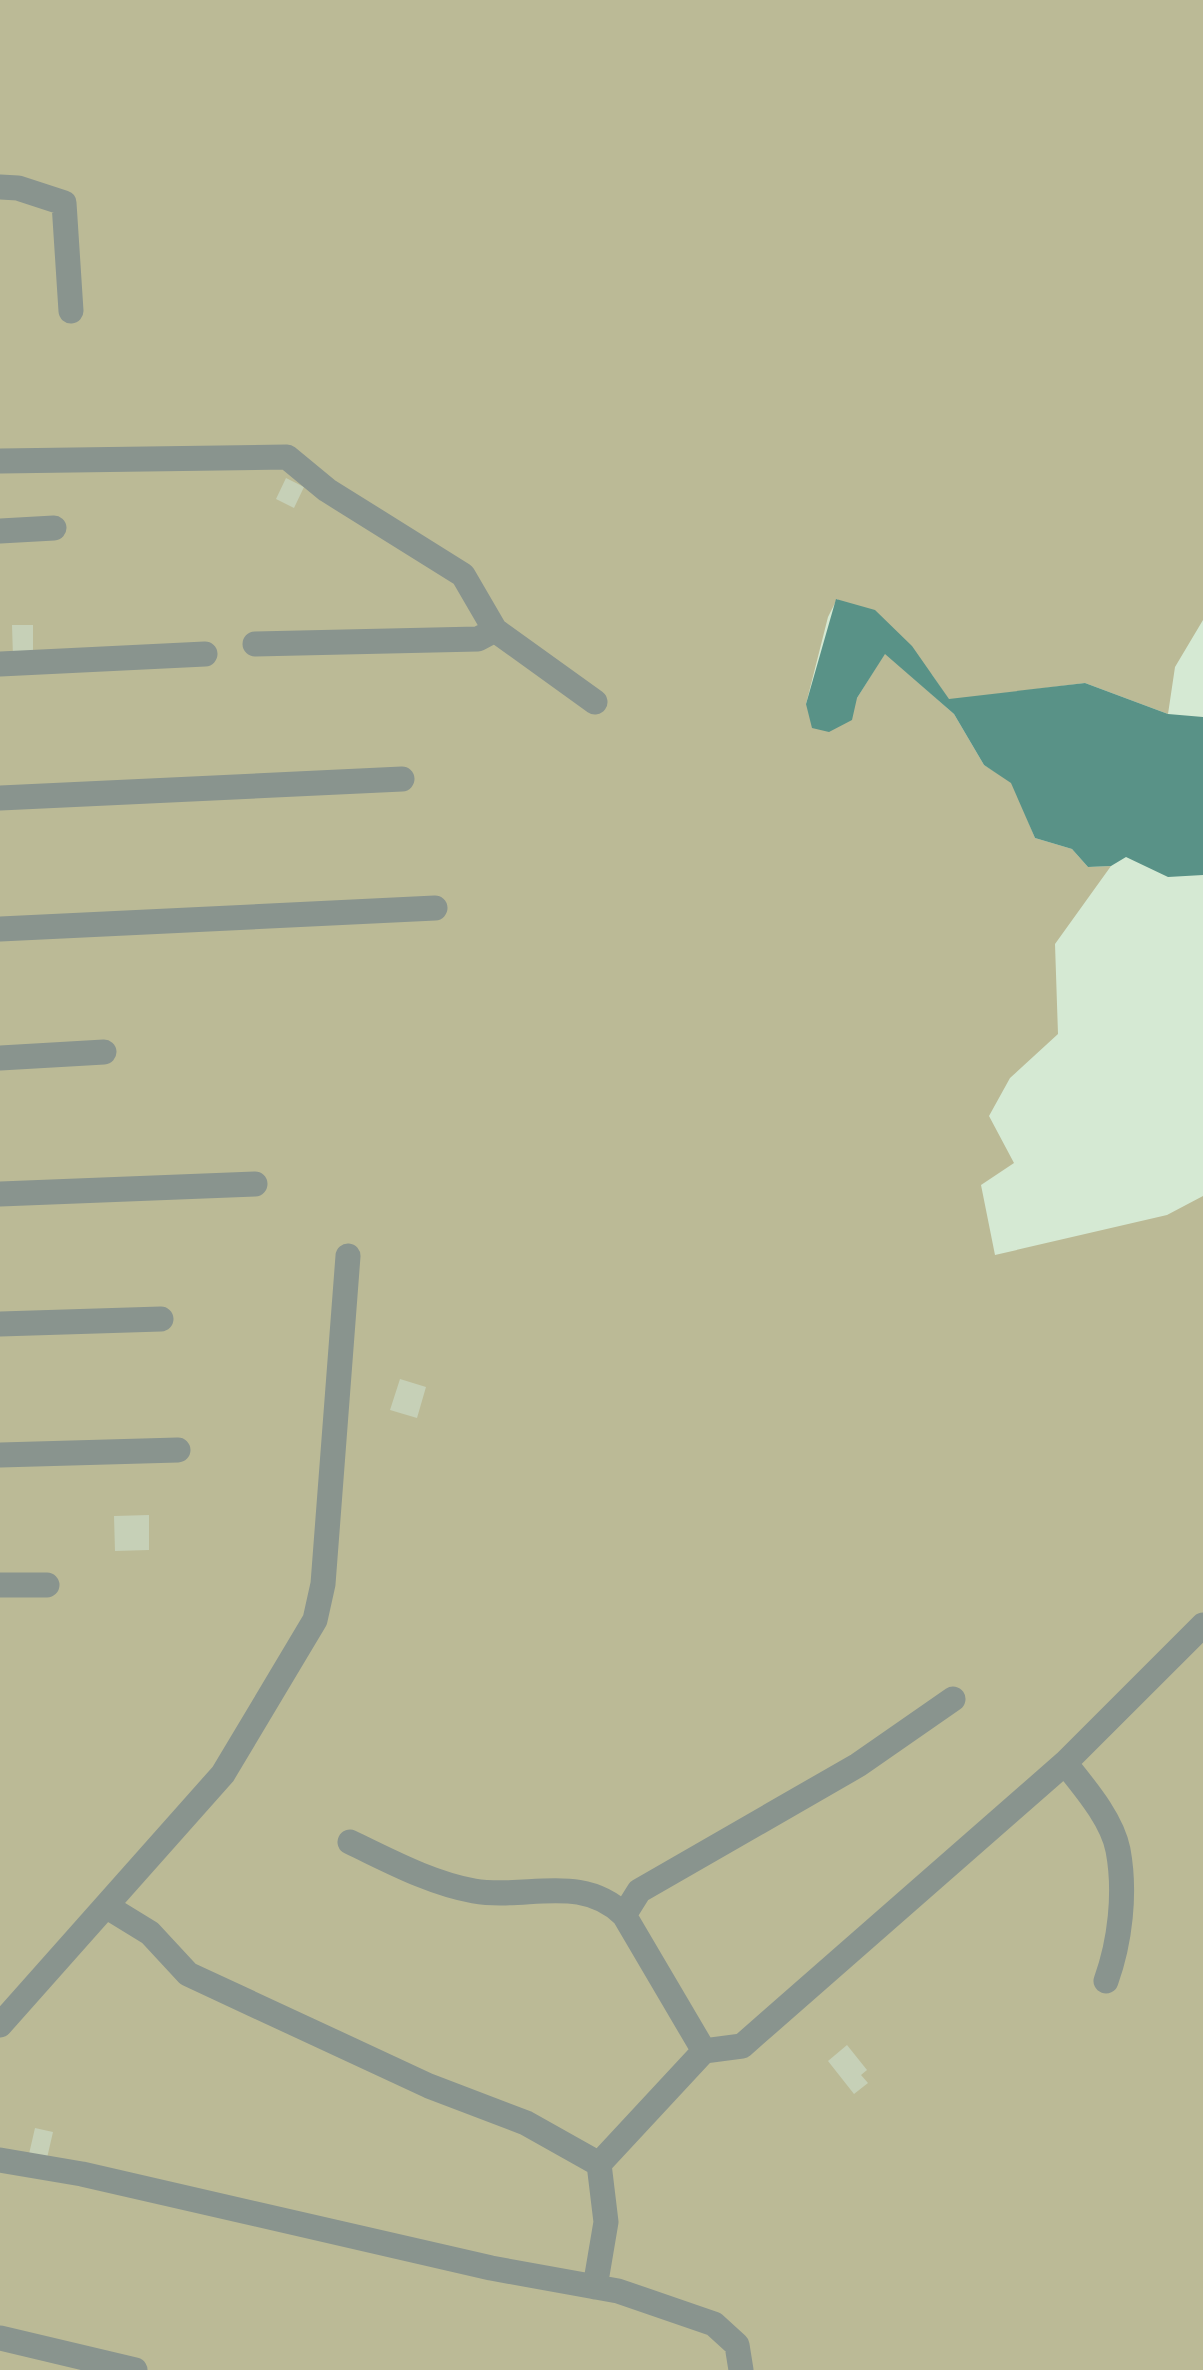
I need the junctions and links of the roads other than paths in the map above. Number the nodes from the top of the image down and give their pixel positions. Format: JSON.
{"nodes":[{"id":1,"x":0,"y":187,"type":"edge"},
{"id":2,"x":71,"y":311,"type":"dead end"},
{"id":3,"x":0,"y":462,"type":"edge"},
{"id":4,"x":54,"y":528,"type":"dead end"},
{"id":5,"x":0,"y":531,"type":"edge"},
{"id":6,"x":495,"y":630,"type":"junction"},
{"id":7,"x":255,"y":644,"type":"dead end"},
{"id":8,"x":204,"y":654,"type":"dead end"},
{"id":9,"x":0,"y":664,"type":"edge"},
{"id":10,"x":594,"y":702,"type":"dead end"},
{"id":11,"x":402,"y":779,"type":"dead end"},
{"id":12,"x":0,"y":798,"type":"edge"},
{"id":13,"x":435,"y":908,"type":"dead end"},
{"id":14,"x":0,"y":929,"type":"edge"},
{"id":15,"x":104,"y":1052,"type":"dead end"},
{"id":16,"x":0,"y":1058,"type":"edge"},
{"id":17,"x":255,"y":1184,"type":"dead end"},
{"id":18,"x":0,"y":1194,"type":"edge"},
{"id":19,"x":348,"y":1256,"type":"dead end"},
{"id":20,"x":161,"y":1318,"type":"dead end"},
{"id":21,"x":0,"y":1324,"type":"edge"},
{"id":22,"x":178,"y":1450,"type":"dead end"},
{"id":23,"x":0,"y":1455,"type":"edge"},
{"id":24,"x":47,"y":1584,"type":"dead end"},
{"id":25,"x":0,"y":1586,"type":"edge"},
{"id":26,"x":1203,"y":1625,"type":"edge"},
{"id":27,"x":952,"y":1699,"type":"dead end"},
{"id":28,"x":1066,"y":1763,"type":"junction"},
{"id":29,"x":350,"y":1842,"type":"dead end"},
{"id":30,"x":106,"y":1906,"type":"junction"},
{"id":31,"x":624,"y":1915,"type":"junction"},
{"id":32,"x":1106,"y":1982,"type":"dead end"},
{"id":33,"x":0,"y":2026,"type":"edge"},
{"id":34,"x":704,"y":2050,"type":"junction"},
{"id":35,"x":0,"y":2160,"type":"edge"},
{"id":36,"x":599,"y":2164,"type":"junction"},
{"id":37,"x":595,"y":2287,"type":"junction"},
{"id":38,"x":0,"y":2338,"type":"edge"},
{"id":39,"x":135,"y":2370,"type":"edge"},
{"id":40,"x":740,"y":2370,"type":"edge"}],
"edges":[{"from":1,"to":2,"type":"street"},
{"from":3,"to":6,"type":"street"},
{"from":4,"to":5,"type":"street"},
{"from":6,"to":7,"type":"street"},
{"from":6,"to":10,"type":"street"},
{"from":8,"to":9,"type":"street"},
{"from":11,"to":12,"type":"street"},
{"from":13,"to":14,"type":"street"},
{"from":15,"to":16,"type":"street"},
{"from":17,"to":18,"type":"street"},
{"from":19,"to":30,"type":"street"},
{"from":20,"to":21,"type":"street"},
{"from":22,"to":23,"type":"street"},
{"from":24,"to":25,"type":"street"},
{"from":26,"to":28,"type":"street"},
{"from":27,"to":31,"type":"street"},
{"from":28,"to":32,"type":"street"},
{"from":28,"to":34,"type":"street"},
{"from":29,"to":31,"type":"street"},
{"from":30,"to":33,"type":"street"},
{"from":30,"to":36,"type":"street"},
{"from":31,"to":34,"type":"street"},
{"from":34,"to":36,"type":"street"},
{"from":35,"to":37,"type":"street"},
{"from":36,"to":37,"type":"street"},
{"from":37,"to":40,"type":"street"},
{"from":38,"to":39,"type":"street"}]}
